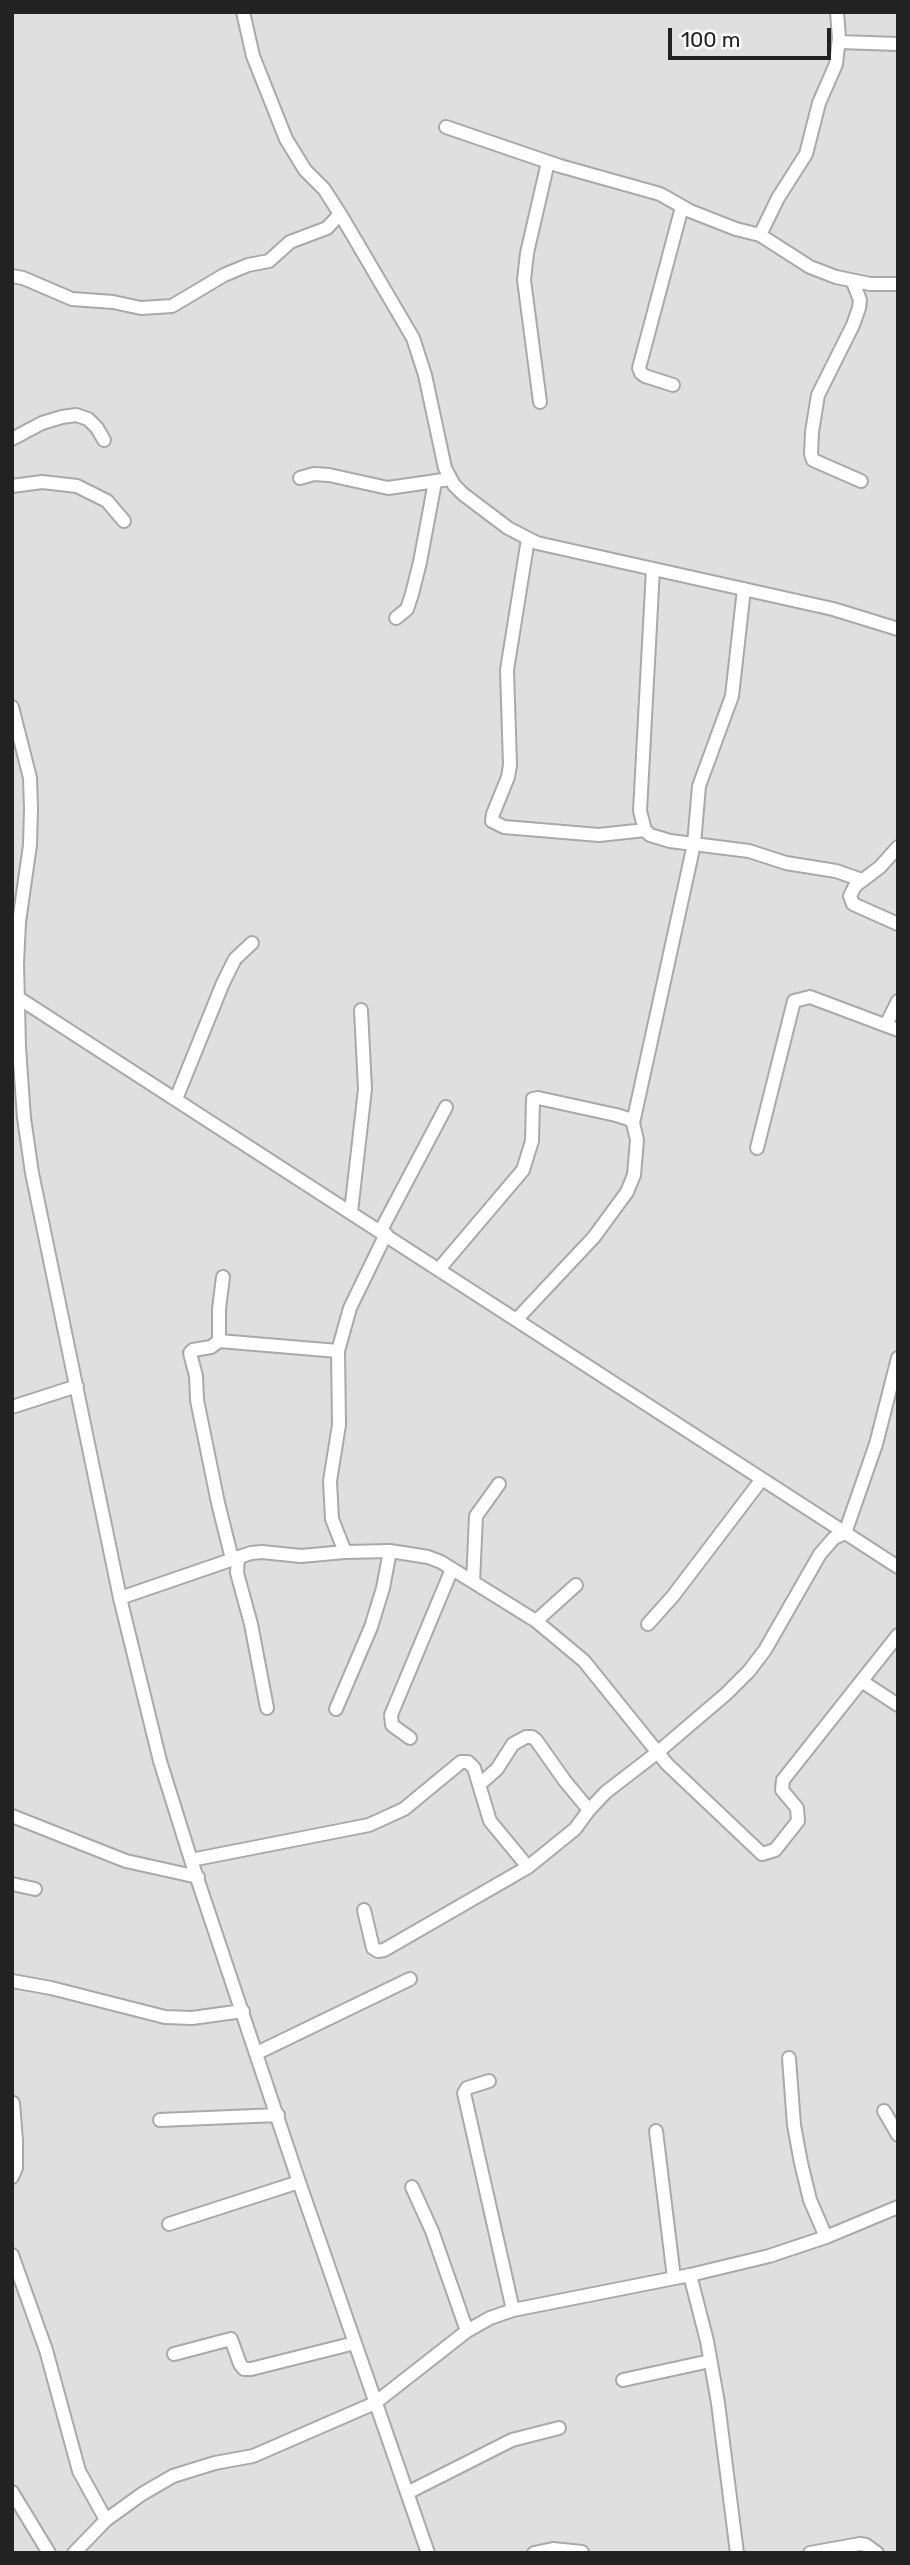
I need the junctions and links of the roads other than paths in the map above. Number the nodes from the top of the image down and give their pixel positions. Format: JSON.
{"nodes":[{"id":1,"x":243,"y":12,"type":"edge"},
{"id":2,"x":836,"y":12,"type":"edge"},
{"id":3,"x":839,"y":42,"type":"junction"},
{"id":4,"x":898,"y":44,"type":"edge"},
{"id":5,"x":446,"y":127,"type":"dead end"},
{"id":6,"x":548,"y":162,"type":"junction"},
{"id":7,"x":682,"y":207,"type":"junction"},
{"id":8,"x":340,"y":214,"type":"junction"},
{"id":9,"x":760,"y":235,"type":"junction"},
{"id":10,"x":12,"y":276,"type":"edge"},
{"id":11,"x":853,"y":282,"type":"junction"},
{"id":12,"x":898,"y":284,"type":"edge"},
{"id":13,"x":673,"y":384,"type":"dead end"},
{"id":14,"x":540,"y":402,"type":"dead end"},
{"id":15,"x":12,"y":439,"type":"edge"},
{"id":16,"x":104,"y":440,"type":"dead end"},
{"id":17,"x":300,"y":478,"type":"dead end"},
{"id":18,"x":450,"y":479,"type":"junction"},
{"id":19,"x":861,"y":481,"type":"dead end"},
{"id":20,"x":435,"y":482,"type":"junction"},
{"id":21,"x":12,"y":486,"type":"edge"},
{"id":22,"x":124,"y":521,"type":"dead end"},
{"id":23,"x":528,"y":539,"type":"junction"},
{"id":24,"x":653,"y":569,"type":"junction"},
{"id":25,"x":744,"y":589,"type":"junction"},
{"id":26,"x":396,"y":618,"type":"dead end"},
{"id":27,"x":898,"y":629,"type":"edge"},
{"id":28,"x":12,"y":708,"type":"edge"},
{"id":29,"x":14,"y":722,"type":"edge"},
{"id":30,"x":645,"y":830,"type":"junction"},
{"id":31,"x":694,"y":844,"type":"junction"},
{"id":32,"x":898,"y":847,"type":"edge"},
{"id":33,"x":862,"y":880,"type":"junction"},
{"id":34,"x":898,"y":924,"type":"edge"},
{"id":35,"x":252,"y":943,"type":"dead end"},
{"id":36,"x":17,"y":997,"type":"junction"},
{"id":37,"x":898,"y":1001,"type":"edge"},
{"id":38,"x":361,"y":1010,"type":"dead end"},
{"id":39,"x":892,"y":1028,"type":"edge"},
{"id":40,"x":176,"y":1099,"type":"junction"},
{"id":41,"x":18,"y":1105,"type":"edge"},
{"id":42,"x":446,"y":1107,"type":"dead end"},
{"id":43,"x":633,"y":1123,"type":"junction"},
{"id":44,"x":757,"y":1148,"type":"dead end"},
{"id":45,"x":351,"y":1212,"type":"junction"},
{"id":46,"x":383,"y":1232,"type":"junction"},
{"id":47,"x":439,"y":1269,"type":"junction"},
{"id":48,"x":223,"y":1277,"type":"dead end"},
{"id":49,"x":517,"y":1319,"type":"junction"},
{"id":50,"x":219,"y":1341,"type":"junction"},
{"id":51,"x":338,"y":1351,"type":"junction"},
{"id":52,"x":898,"y":1358,"type":"edge"},
{"id":53,"x":77,"y":1386,"type":"junction"},
{"id":54,"x":12,"y":1407,"type":"edge"},
{"id":55,"x":762,"y":1479,"type":"junction"},
{"id":56,"x":499,"y":1485,"type":"dead end"},
{"id":57,"x":845,"y":1533,"type":"junction"},
{"id":58,"x":390,"y":1551,"type":"junction"},
{"id":59,"x":345,"y":1552,"type":"junction"},
{"id":60,"x":232,"y":1559,"type":"junction"},
{"id":61,"x":898,"y":1567,"type":"edge"},
{"id":62,"x":452,"y":1569,"type":"junction"},
{"id":63,"x":473,"y":1582,"type":"junction"},
{"id":64,"x":576,"y":1585,"type":"dead end"},
{"id":65,"x":120,"y":1598,"type":"junction"},
{"id":66,"x":536,"y":1621,"type":"junction"},
{"id":67,"x":648,"y":1624,"type":"dead end"},
{"id":68,"x":898,"y":1635,"type":"edge"},
{"id":69,"x":863,"y":1682,"type":"junction"},
{"id":70,"x":898,"y":1705,"type":"edge"},
{"id":71,"x":267,"y":1708,"type":"dead end"},
{"id":72,"x":336,"y":1709,"type":"dead end"},
{"id":73,"x":410,"y":1738,"type":"dead end"},
{"id":74,"x":658,"y":1752,"type":"junction"},
{"id":75,"x":480,"y":1784,"type":"junction"},
{"id":76,"x":589,"y":1810,"type":"junction"},
{"id":77,"x":12,"y":1816,"type":"edge"},
{"id":78,"x":191,"y":1860,"type":"junction"},
{"id":79,"x":528,"y":1867,"type":"junction"},
{"id":80,"x":198,"y":1877,"type":"junction"},
{"id":81,"x":12,"y":1884,"type":"edge"},
{"id":82,"x":35,"y":1889,"type":"dead end"},
{"id":83,"x":364,"y":1910,"type":"dead end"},
{"id":84,"x":410,"y":1979,"type":"dead end"},
{"id":85,"x":12,"y":1981,"type":"edge"},
{"id":86,"x":243,"y":2011,"type":"junction"},
{"id":87,"x":257,"y":2053,"type":"junction"},
{"id":88,"x":789,"y":2058,"type":"dead end"},
{"id":89,"x":489,"y":2081,"type":"dead end"},
{"id":90,"x":13,"y":2103,"type":"edge"},
{"id":91,"x":884,"y":2111,"type":"dead end"},
{"id":92,"x":278,"y":2115,"type":"junction"},
{"id":93,"x":160,"y":2120,"type":"dead end"},
{"id":94,"x":656,"y":2130,"type":"dead end"},
{"id":95,"x":898,"y":2135,"type":"edge"},
{"id":96,"x":12,"y":2177,"type":"edge"},
{"id":97,"x":299,"y":2182,"type":"junction"},
{"id":98,"x":412,"y":2187,"type":"dead end"},
{"id":99,"x":898,"y":2207,"type":"edge"},
{"id":100,"x":169,"y":2224,"type":"dead end"},
{"id":101,"x":826,"y":2237,"type":"junction"},
{"id":102,"x":12,"y":2255,"type":"edge"},
{"id":103,"x":690,"y":2275,"type":"junction"},
{"id":104,"x":674,"y":2278,"type":"junction"},
{"id":105,"x":513,"y":2310,"type":"junction"},
{"id":106,"x":467,"y":2331,"type":"junction"},
{"id":107,"x":355,"y":2343,"type":"junction"},
{"id":108,"x":174,"y":2354,"type":"dead end"},
{"id":109,"x":710,"y":2361,"type":"junction"},
{"id":110,"x":623,"y":2380,"type":"dead end"},
{"id":111,"x":376,"y":2403,"type":"junction"},
{"id":112,"x":559,"y":2428,"type":"dead end"},
{"id":113,"x":12,"y":2493,"type":"edge"},
{"id":114,"x":407,"y":2493,"type":"junction"},
{"id":115,"x":106,"y":2520,"type":"junction"},
{"id":116,"x":582,"y":2552,"type":"edge"},
{"id":117,"x":49,"y":2553,"type":"edge"},
{"id":118,"x":74,"y":2553,"type":"edge"},
{"id":119,"x":428,"y":2553,"type":"edge"},
{"id":120,"x":534,"y":2553,"type":"edge"},
{"id":121,"x":737,"y":2553,"type":"edge"},
{"id":122,"x":810,"y":2553,"type":"edge"},
{"id":123,"x":877,"y":2553,"type":"edge"}],
"edges":[{"from":1,"to":8,"type":"street"},
{"from":2,"to":3,"type":"street"},
{"from":3,"to":4,"type":"street"},
{"from":3,"to":9,"type":"street"},
{"from":5,"to":6,"type":"street"},
{"from":6,"to":7,"type":"street"},
{"from":6,"to":14,"type":"street"},
{"from":7,"to":9,"type":"street"},
{"from":7,"to":13,"type":"street"},
{"from":8,"to":10,"type":"street"},
{"from":8,"to":18,"type":"street"},
{"from":9,"to":11,"type":"street"},
{"from":11,"to":12,"type":"street"},
{"from":11,"to":19,"type":"street"},
{"from":15,"to":16,"type":"street"},
{"from":17,"to":20,"type":"street"},
{"from":18,"to":20,"type":"street"},
{"from":18,"to":23,"type":"street"},
{"from":20,"to":26,"type":"street"},
{"from":21,"to":22,"type":"street"},
{"from":23,"to":24,"type":"street"},
{"from":23,"to":30,"type":"street"},
{"from":24,"to":25,"type":"street"},
{"from":24,"to":30,"type":"street"},
{"from":25,"to":27,"type":"street"},
{"from":25,"to":31,"type":"street"},
{"from":28,"to":29,"type":"street"},
{"from":29,"to":36,"type":"street"},
{"from":30,"to":31,"type":"street"},
{"from":31,"to":33,"type":"street"},
{"from":31,"to":43,"type":"street"},
{"from":32,"to":33,"type":"street"},
{"from":33,"to":34,"type":"street"},
{"from":35,"to":40,"type":"street"},
{"from":36,"to":40,"type":"street"},
{"from":36,"to":41,"type":"street"},
{"from":37,"to":39,"type":"street"},
{"from":38,"to":45,"type":"street"},
{"from":39,"to":44,"type":"street"},
{"from":40,"to":45,"type":"street"},
{"from":41,"to":53,"type":"street"},
{"from":42,"to":46,"type":"street"},
{"from":43,"to":47,"type":"street"},
{"from":43,"to":49,"type":"street"},
{"from":45,"to":46,"type":"street"},
{"from":46,"to":47,"type":"street"},
{"from":46,"to":51,"type":"street"},
{"from":47,"to":49,"type":"street"},
{"from":48,"to":50,"type":"street"},
{"from":49,"to":55,"type":"street"},
{"from":50,"to":51,"type":"street"},
{"from":50,"to":60,"type":"street"},
{"from":51,"to":59,"type":"street"},
{"from":52,"to":57,"type":"street"},
{"from":53,"to":54,"type":"street"},
{"from":53,"to":65,"type":"street"},
{"from":55,"to":57,"type":"street"},
{"from":55,"to":67,"type":"street"},
{"from":56,"to":63,"type":"street"},
{"from":57,"to":61,"type":"street"},
{"from":57,"to":74,"type":"street"},
{"from":58,"to":59,"type":"street"},
{"from":58,"to":62,"type":"street"},
{"from":58,"to":72,"type":"street"},
{"from":59,"to":60,"type":"street"},
{"from":60,"to":65,"type":"street"},
{"from":60,"to":71,"type":"street"},
{"from":62,"to":63,"type":"street"},
{"from":62,"to":73,"type":"street"},
{"from":63,"to":66,"type":"street"},
{"from":64,"to":66,"type":"street"},
{"from":65,"to":78,"type":"street"},
{"from":66,"to":74,"type":"street"},
{"from":68,"to":69,"type":"street"},
{"from":69,"to":70,"type":"street"},
{"from":69,"to":74,"type":"street"},
{"from":74,"to":76,"type":"street"},
{"from":75,"to":76,"type":"street"},
{"from":75,"to":78,"type":"street"},
{"from":75,"to":79,"type":"street"},
{"from":76,"to":79,"type":"street"},
{"from":77,"to":80,"type":"street"},
{"from":78,"to":80,"type":"street"},
{"from":79,"to":83,"type":"street"},
{"from":80,"to":86,"type":"street"},
{"from":81,"to":82,"type":"street"},
{"from":84,"to":87,"type":"street"},
{"from":85,"to":86,"type":"street"},
{"from":86,"to":87,"type":"street"},
{"from":87,"to":92,"type":"street"},
{"from":88,"to":101,"type":"street"},
{"from":89,"to":105,"type":"street"},
{"from":90,"to":96,"type":"street"},
{"from":91,"to":95,"type":"street"},
{"from":92,"to":93,"type":"street"},
{"from":92,"to":97,"type":"street"},
{"from":94,"to":104,"type":"street"},
{"from":97,"to":100,"type":"street"},
{"from":97,"to":107,"type":"street"},
{"from":98,"to":106,"type":"street"},
{"from":99,"to":101,"type":"street"},
{"from":101,"to":103,"type":"street"},
{"from":102,"to":115,"type":"street"},
{"from":103,"to":104,"type":"street"},
{"from":103,"to":109,"type":"street"},
{"from":104,"to":105,"type":"street"},
{"from":105,"to":106,"type":"street"},
{"from":106,"to":111,"type":"street"},
{"from":107,"to":108,"type":"street"},
{"from":107,"to":111,"type":"street"},
{"from":109,"to":110,"type":"street"},
{"from":109,"to":121,"type":"street"},
{"from":111,"to":114,"type":"street"},
{"from":111,"to":115,"type":"street"},
{"from":112,"to":114,"type":"street"},
{"from":113,"to":117,"type":"street"},
{"from":114,"to":119,"type":"street"},
{"from":115,"to":118,"type":"street"},
{"from":116,"to":120,"type":"street"},
{"from":122,"to":123,"type":"street"}]}
